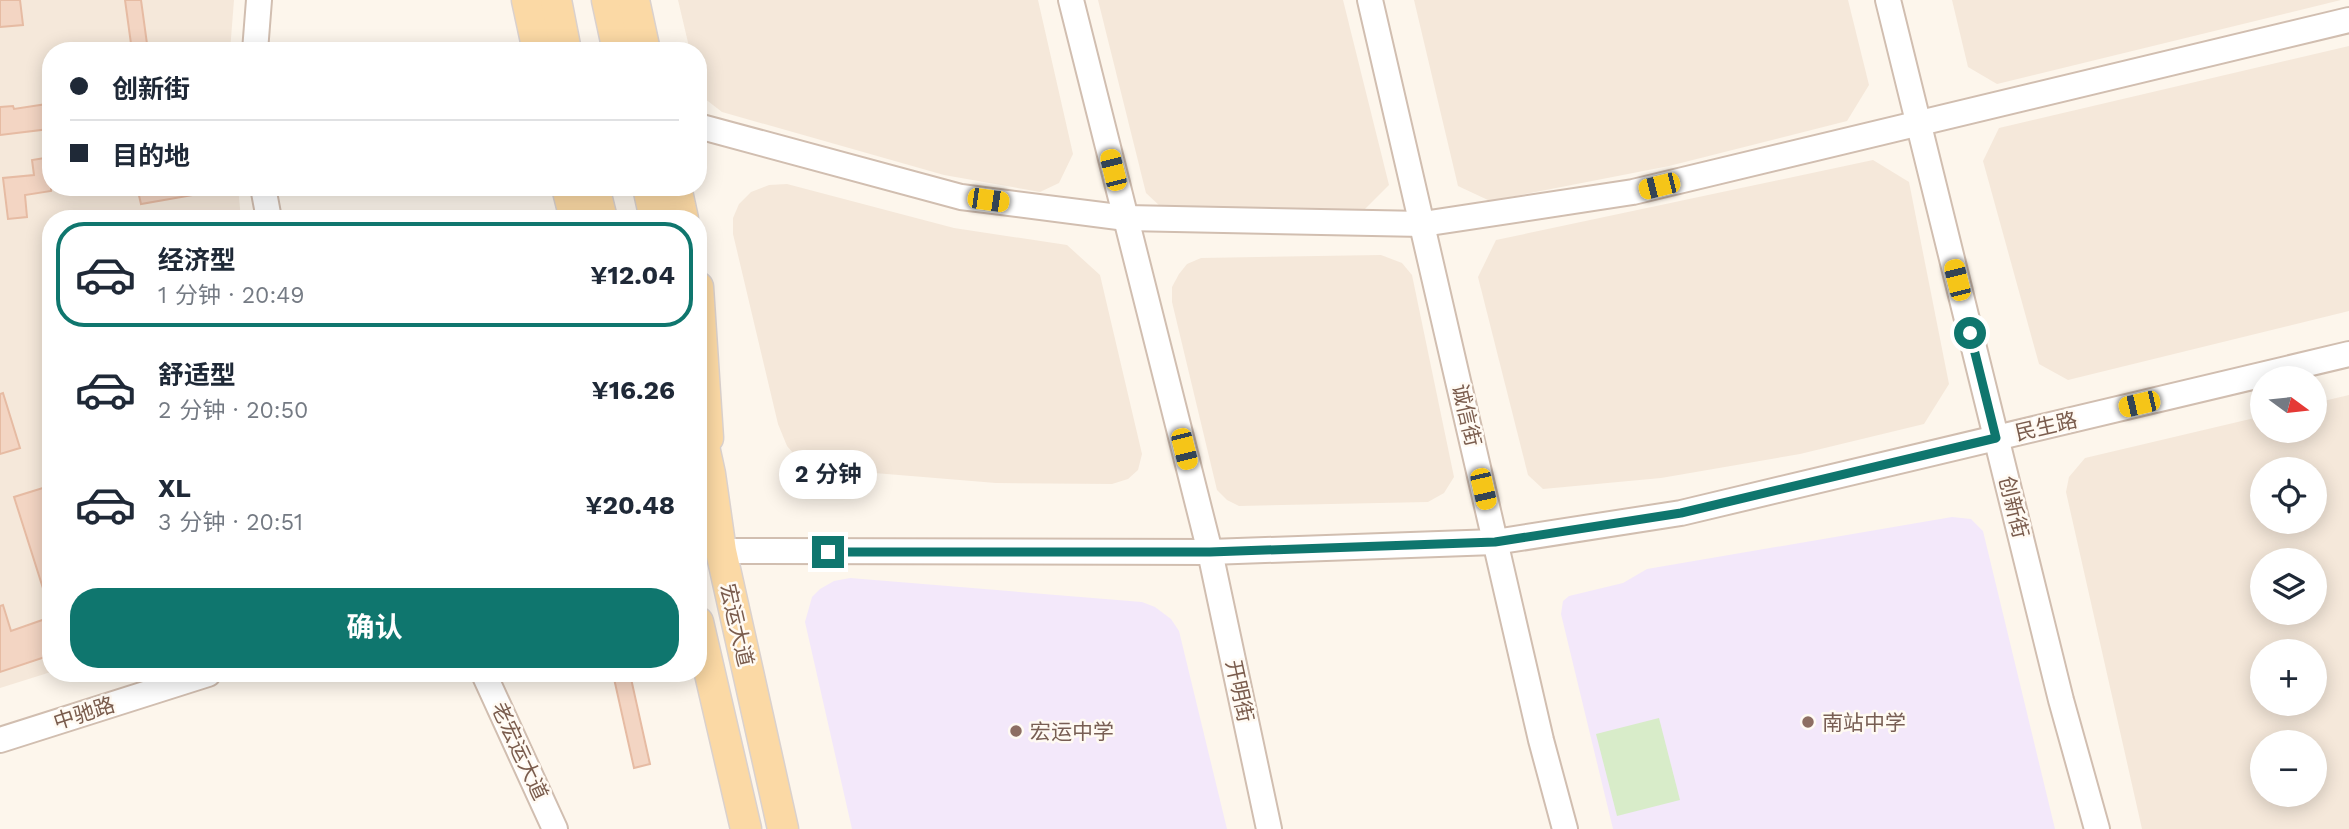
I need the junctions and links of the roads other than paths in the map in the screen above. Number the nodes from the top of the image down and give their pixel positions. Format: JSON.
{"nodes":[{"id":1,"x":259,"y":0,"type":"edge"},
{"id":2,"x":527,"y":0,"type":"edge"},
{"id":3,"x":556,"y":0,"type":"edge"},
{"id":4,"x":607,"y":0,"type":"edge"},
{"id":5,"x":634,"y":0,"type":"edge"},
{"id":6,"x":1071,"y":0,"type":"edge"},
{"id":7,"x":1370,"y":0,"type":"edge"},
{"id":8,"x":1888,"y":0,"type":"edge"},
{"id":9,"x":2349,"y":20,"type":"edge"},
{"id":10,"x":256,"y":42,"type":"edge"},
{"id":11,"x":536,"y":42,"type":"edge"},
{"id":12,"x":564,"y":42,"type":"edge"},
{"id":13,"x":616,"y":42,"type":"edge"},
{"id":14,"x":643,"y":42,"type":"edge"},
{"id":15,"x":1918,"y":123,"type":"junction"},
{"id":16,"x":707,"y":129,"type":"edge"},
{"id":17,"x":1126,"y":218,"type":"junction"},
{"id":18,"x":1423,"y":223,"type":"junction"},
{"id":19,"x":2349,"y":354,"type":"edge"},
{"id":20,"x":707,"y":428,"type":"edge"},
{"id":21,"x":1996,"y":438,"type":"junction"},
{"id":22,"x":707,"y":460,"type":"edge"},
{"id":23,"x":710,"y":474,"type":"junction"},
{"id":24,"x":1495,"y":542,"type":"junction"},
{"id":25,"x":720,"y":551,"type":"junction"},
{"id":26,"x":1210,"y":552,"type":"junction"},
{"id":27,"x":707,"y":661,"type":"edge"},
{"id":28,"x":183,"y":682,"type":"edge"},
{"id":29,"x":488,"y":682,"type":"edge"},
{"id":30,"x":0,"y":740,"type":"edge"},
{"id":31,"x":555,"y":829,"type":"edge"},
{"id":32,"x":746,"y":829,"type":"edge"},
{"id":33,"x":783,"y":829,"type":"edge"},
{"id":34,"x":1269,"y":829,"type":"edge"},
{"id":35,"x":1565,"y":829,"type":"edge"},
{"id":36,"x":2097,"y":829,"type":"edge"}],
"edges":[{"from":1,"to":10,"type":"street"},
{"from":2,"to":11,"type":"main road"},
{"from":3,"to":12,"type":"main road"},
{"from":4,"to":13,"type":"main road"},
{"from":5,"to":14,"type":"main road"},
{"from":6,"to":17,"type":"street","name":"开明街"},
{"from":7,"to":18,"type":"street","name":"诚信街"},
{"from":8,"to":15,"type":"street","name":"创新街"},
{"from":9,"to":15,"type":"street"},
{"from":15,"to":18,"type":"street"},
{"from":15,"to":21,"type":"street","name":"创新街"},
{"from":16,"to":17,"type":"street"},
{"from":17,"to":18,"type":"street"},
{"from":17,"to":26,"type":"street","name":"开明街"},
{"from":18,"to":24,"type":"street","name":"诚信街"},
{"from":19,"to":21,"type":"street","name":"民生路"},
{"from":20,"to":23,"type":"main road"},
{"from":21,"to":24,"type":"street","name":"民生路"},
{"from":21,"to":36,"type":"street","name":"创新街"},
{"from":22,"to":23,"type":"main road","name":"宏运大道"},
{"from":23,"to":25,"type":"main road","name":"宏运大道"},
{"from":24,"to":26,"type":"street","name":"民生路"},
{"from":24,"to":35,"type":"street","name":"诚信街"},
{"from":25,"to":26,"type":"street","name":"民生路"},
{"from":25,"to":33,"type":"main road","name":"宏运大道"},
{"from":26,"to":34,"type":"street","name":"开明街"},
{"from":27,"to":32,"type":"main road","name":"宏运大道"},
{"from":28,"to":30,"type":"street","name":"中驰路"},
{"from":29,"to":31,"type":"street","name":"老宏运大道"}]}
